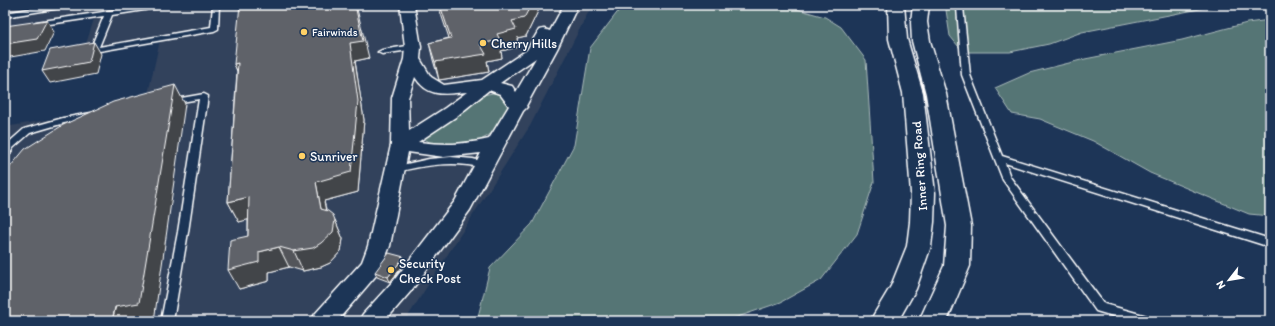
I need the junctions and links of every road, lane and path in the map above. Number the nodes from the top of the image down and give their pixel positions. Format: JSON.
{"nodes":[{"id":1,"x":216,"y":5,"type":"edge"},
{"id":2,"x":406,"y":5,"type":"edge"},
{"id":3,"x":559,"y":5,"type":"edge"},
{"id":4,"x":571,"y":5,"type":"edge"},
{"id":5,"x":896,"y":5,"type":"edge"},
{"id":6,"x":921,"y":5,"type":"edge"},
{"id":7,"x":962,"y":5,"type":"edge"},
{"id":8,"x":64,"y":6,"type":"edge"},
{"id":9,"x":157,"y":6,"type":"edge"},
{"id":10,"x":109,"y":13,"type":"junction"},
{"id":11,"x":5,"y":15,"type":"edge"},
{"id":12,"x":56,"y":21,"type":"junction"},
{"id":13,"x":27,"y":26,"type":"edge"},
{"id":14,"x":382,"y":52,"type":"dead end"},
{"id":15,"x":413,"y":53,"type":"junction"},
{"id":16,"x":487,"y":84,"type":"junction"},
{"id":17,"x":157,"y":104,"type":"edge"},
{"id":18,"x":518,"y":107,"type":"junction"},
{"id":19,"x":102,"y":114,"type":"edge"},
{"id":20,"x":496,"y":144,"type":"junction"},
{"id":21,"x":400,"y":145,"type":"junction"},
{"id":22,"x":5,"y":155,"type":"edge"},
{"id":23,"x":998,"y":158,"type":"junction"},
{"id":24,"x":484,"y":165,"type":"junction"},
{"id":25,"x":396,"y":170,"type":"junction"},
{"id":26,"x":1270,"y":243,"type":"edge"},
{"id":27,"x":167,"y":321,"type":"edge"},
{"id":28,"x":323,"y":321,"type":"edge"},
{"id":29,"x":371,"y":321,"type":"edge"},
{"id":30,"x":884,"y":321,"type":"edge"},
{"id":31,"x":933,"y":321,"type":"edge"},
{"id":32,"x":1147,"y":321,"type":"edge"}],
"edges":[{"from":1,"to":10,"type":"lane"},
{"from":2,"to":15,"type":"street"},
{"from":3,"to":16,"type":"street"},
{"from":4,"to":18,"type":"street"},
{"from":5,"to":30,"type":"main road","name":"Inner Ring Road"},
{"from":6,"to":31,"type":"main road","name":"Inner Ring Road"},
{"from":7,"to":23,"type":"lane"},
{"from":8,"to":11,"type":"lane"},
{"from":8,"to":12,"type":"lane"},
{"from":9,"to":10,"type":"lane"},
{"from":10,"to":12,"type":"lane"},
{"from":12,"to":13,"type":"lane"},
{"from":14,"to":15,"type":"lane"},
{"from":15,"to":16,"type":"street"},
{"from":15,"to":21,"type":"street"},
{"from":16,"to":18,"type":"street"},
{"from":16,"to":21,"type":"street"},
{"from":17,"to":27,"type":"lane"},
{"from":18,"to":20,"type":"street"},
{"from":19,"to":22,"type":"lane"},
{"from":20,"to":21,"type":"street"},
{"from":20,"to":24,"type":"street"},
{"from":21,"to":25,"type":"street"},
{"from":23,"to":26,"type":"lane"},
{"from":23,"to":32,"type":"lane"},
{"from":24,"to":25,"type":"lane"},
{"from":24,"to":29,"type":"street"},
{"from":25,"to":28,"type":"street"}]}
